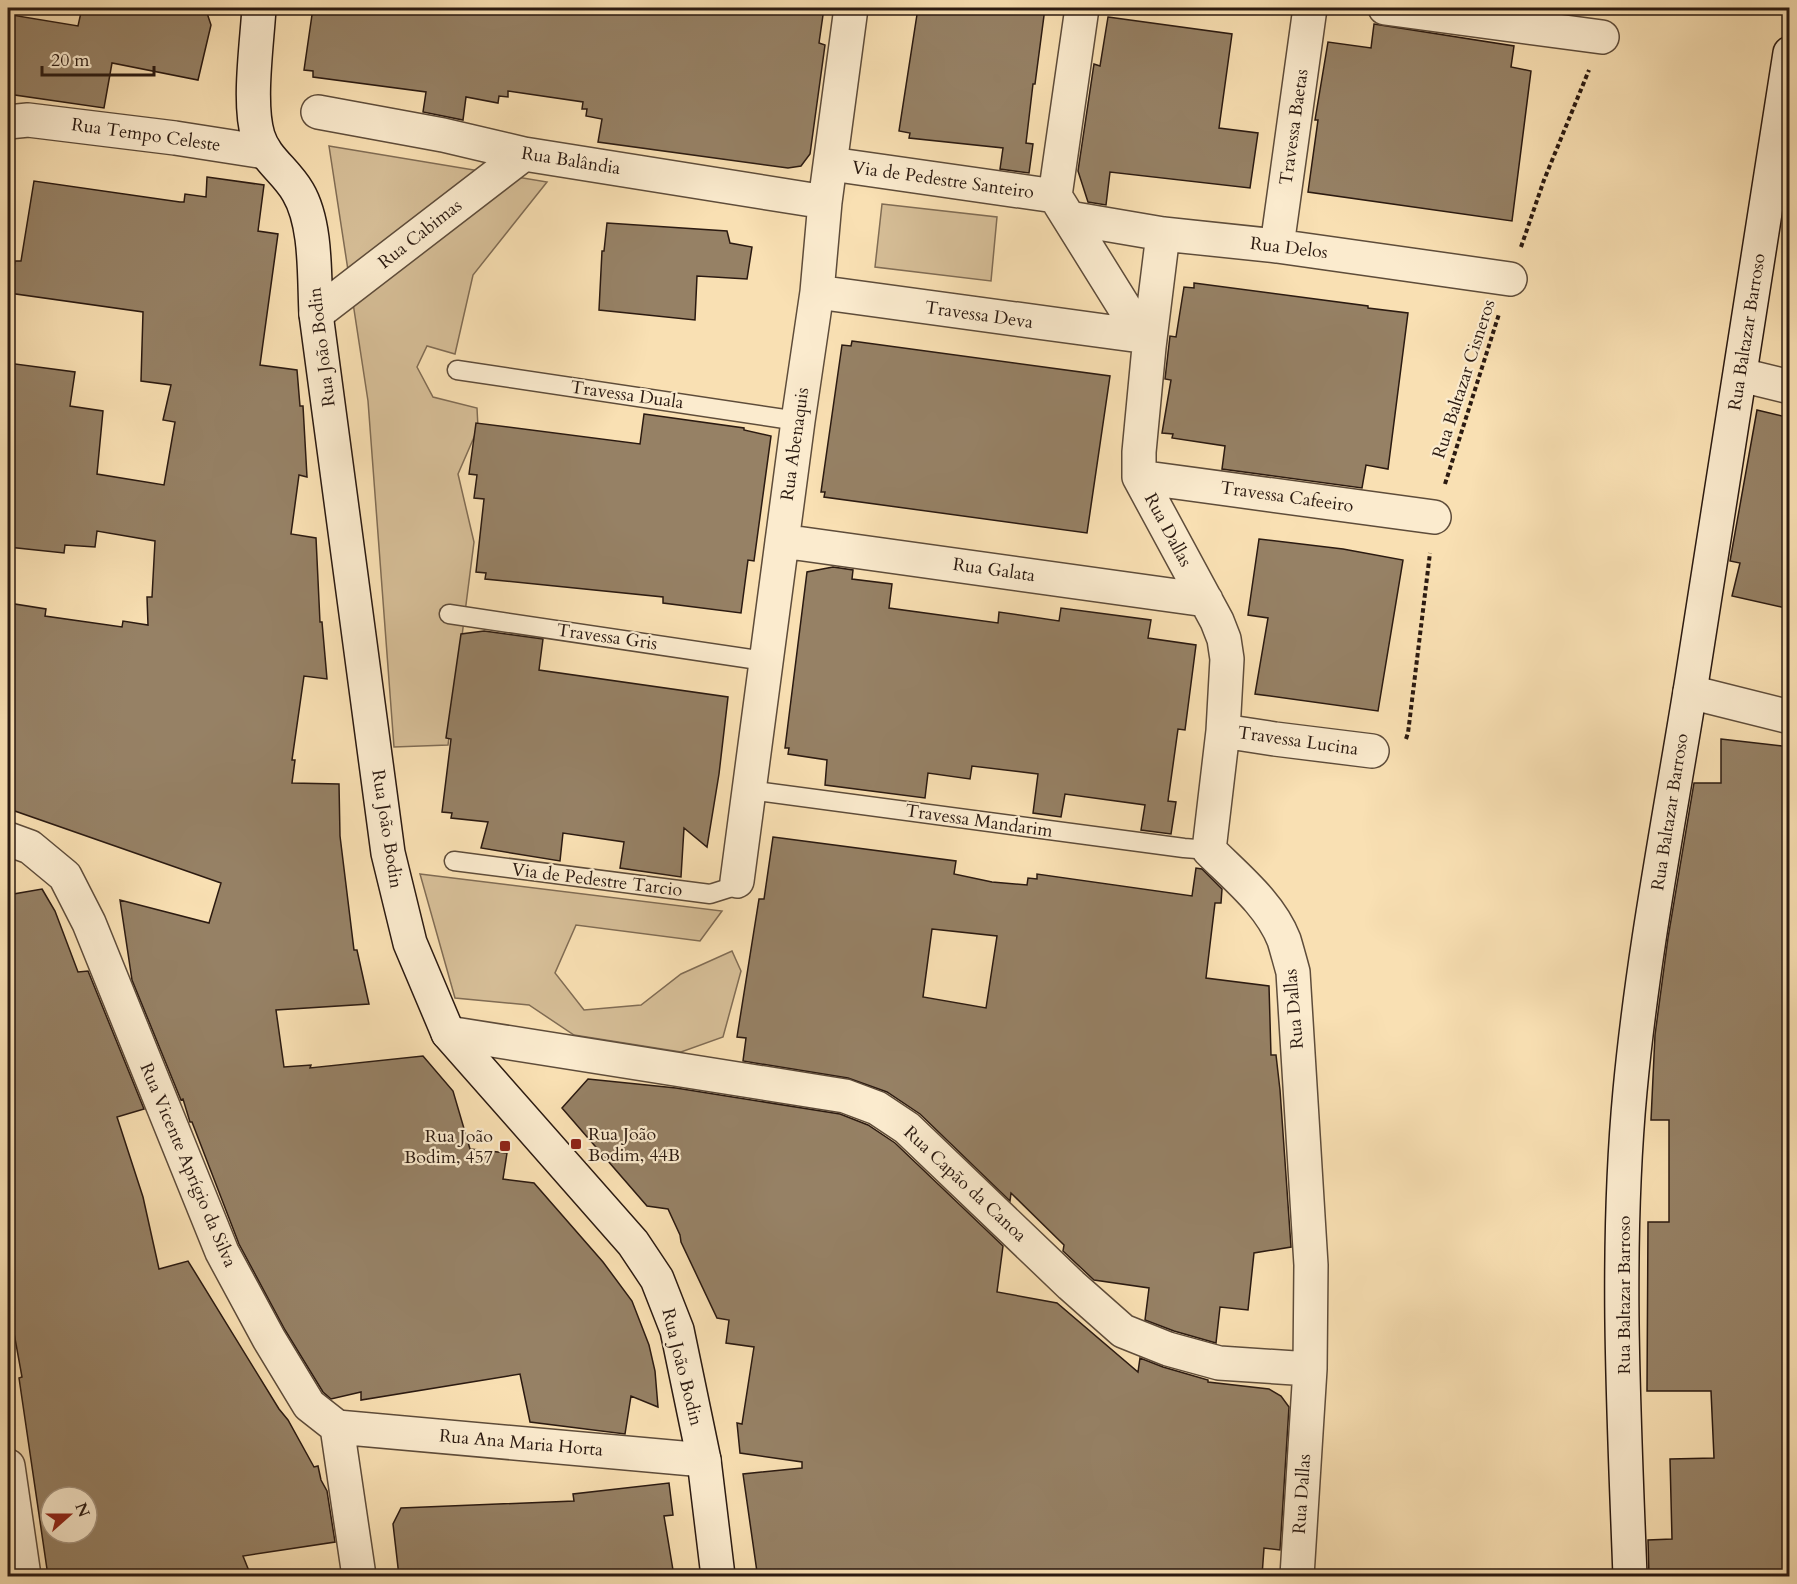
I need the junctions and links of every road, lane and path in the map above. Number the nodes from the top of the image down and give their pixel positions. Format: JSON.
{"nodes":[{"id":1,"x":259,"y":8,"type":"edge"},
{"id":2,"x":851,"y":8,"type":"edge"},
{"id":3,"x":1082,"y":8,"type":"edge"},
{"id":4,"x":1310,"y":8,"type":"edge"},
{"id":5,"x":1385,"y":8,"type":"edge"},
{"id":6,"x":1602,"y":38,"type":"joint"},
{"id":7,"x":1790,"y":53,"type":"edge"},
{"id":8,"x":318,"y":112,"type":"dead end"},
{"id":9,"x":18,"y":121,"type":"edge"},
{"id":10,"x":1782,"y":151,"type":"edge"},
{"id":11,"x":265,"y":152,"type":"junction"},
{"id":12,"x":524,"y":154,"type":"junction"},
{"id":13,"x":831,"y":164,"type":"junction"},
{"id":14,"x":825,"y":202,"type":"junction"},
{"id":15,"x":1062,"y":207,"type":"junction"},
{"id":16,"x":1163,"y":234,"type":"junction"},
{"id":17,"x":1277,"y":246,"type":"junction"},
{"id":18,"x":1510,"y":279,"type":"junction"},
{"id":19,"x":818,"y":292,"type":"junction"},
{"id":20,"x":316,"y":314,"type":"junction"},
{"id":21,"x":1145,"y":342,"type":"junction"},
{"id":22,"x":457,"y":370,"type":"dead end"},
{"id":23,"x":1741,"y":375,"type":"junction"},
{"id":24,"x":1790,"y":387,"type":"edge"},
{"id":25,"x":798,"y":421,"type":"junction"},
{"id":26,"x":1139,"y":477,"type":"junction"},
{"id":27,"x":1434,"y":517,"type":"junction"},
{"id":28,"x":782,"y":541,"type":"junction"},
{"id":29,"x":1206,"y":600,"type":"junction"},
{"id":30,"x":449,"y":614,"type":"dead end"},
{"id":31,"x":765,"y":661,"type":"junction"},
{"id":32,"x":1690,"y":692,"type":"junction"},
{"id":33,"x":1790,"y":717,"type":"edge"},
{"id":34,"x":1223,"y":731,"type":"junction"},
{"id":35,"x":1372,"y":751,"type":"joint"},
{"id":36,"x":749,"y":790,"type":"junction"},
{"id":37,"x":8,"y":839,"type":"edge"},
{"id":38,"x":1209,"y":850,"type":"junction"},
{"id":39,"x":454,"y":861,"type":"dead end"},
{"id":40,"x":737,"y":881,"type":"joint"},
{"id":41,"x":448,"y":1034,"type":"junction"},
{"id":42,"x":1310,"y":1369,"type":"junction"},
{"id":43,"x":338,"y":1427,"type":"junction"},
{"id":44,"x":704,"y":1460,"type":"junction"},
{"id":45,"x":8,"y":1466,"type":"edge"},
{"id":46,"x":24,"y":1576,"type":"edge"},
{"id":47,"x":359,"y":1576,"type":"edge"},
{"id":48,"x":718,"y":1576,"type":"edge"},
{"id":49,"x":1297,"y":1576,"type":"edge"},
{"id":50,"x":1630,"y":1576,"type":"edge"}],
"edges":[{"from":1,"to":11,"type":"street","name":"Rua João Bodin"},
{"from":2,"to":13,"type":"street","name":"Rua Abenaquis"},
{"from":3,"to":15,"type":"street"},
{"from":4,"to":17,"type":"street","name":"Travessa Baetas"},
{"from":5,"to":6,"type":"street"},
{"from":6,"to":18,"type":"path","name":"Rua Baltazar Cisneros"},
{"from":7,"to":10,"type":"street","name":"Rua Baltazar Barroso"},
{"from":8,"to":12,"type":"street","name":"Rua Balândia"},
{"from":9,"to":11,"type":"street","name":"Rua Tempo Celeste"},
{"from":10,"to":23,"type":"street","name":"Rua Baltazar Barroso"},
{"from":11,"to":20,"type":"street","name":"Rua João Bodin"},
{"from":12,"to":14,"type":"street","name":"Rua Balândia"},
{"from":12,"to":20,"type":"street","name":"Rua Cabimas"},
{"from":13,"to":14,"type":"street","name":"Rua Abenaquis"},
{"from":13,"to":15,"type":"street","name":"Via de Pedestre Santeiro"},
{"from":14,"to":19,"type":"street","name":"Rua Abenaquis"},
{"from":15,"to":16,"type":"street","name":"Rua Delos"},
{"from":15,"to":21,"type":"street"},
{"from":16,"to":17,"type":"street","name":"Rua Delos"},
{"from":16,"to":21,"type":"street","name":"Rua Dallas"},
{"from":17,"to":18,"type":"street","name":"Rua Delos"},
{"from":18,"to":27,"type":"path","name":"Rua Baltazar Cisneros"},
{"from":19,"to":21,"type":"street","name":"Travessa Deva"},
{"from":19,"to":25,"type":"street","name":"Rua Abenaquis"},
{"from":20,"to":41,"type":"street","name":"Rua João Bodin"},
{"from":21,"to":26,"type":"street","name":"Rua Dallas"},
{"from":22,"to":25,"type":"lane","name":"Travessa Duala"},
{"from":23,"to":24,"type":"street"},
{"from":23,"to":32,"type":"street","name":"Rua Baltazar Barroso"},
{"from":25,"to":28,"type":"street","name":"Rua Abenaquis"},
{"from":26,"to":27,"type":"street","name":"Travessa Cafeeiro"},
{"from":26,"to":29,"type":"street","name":"Rua Dallas"},
{"from":27,"to":35,"type":"path","name":"Rua Baltazar Cisneros"},
{"from":28,"to":29,"type":"street","name":"Rua Galata"},
{"from":28,"to":31,"type":"street","name":"Rua Abenaquis"},
{"from":29,"to":34,"type":"street","name":"Rua Dallas"},
{"from":30,"to":31,"type":"lane","name":"Travessa Gris"},
{"from":31,"to":36,"type":"street","name":"Rua Abenaquis"},
{"from":32,"to":33,"type":"street"},
{"from":32,"to":50,"type":"street","name":"Rua Baltazar Barroso"},
{"from":34,"to":35,"type":"street","name":"Travessa Lucina"},
{"from":34,"to":38,"type":"street","name":"Rua Dallas"},
{"from":36,"to":38,"type":"lane","name":"Travessa Mandarim"},
{"from":36,"to":40,"type":"street","name":"Rua Abenaquis"},
{"from":37,"to":43,"type":"street","name":"Rua Vicente Aprígio da Silva"},
{"from":38,"to":42,"type":"street","name":"Rua Dallas"},
{"from":39,"to":40,"type":"lane","name":"Via de Pedestre Tarcio"},
{"from":41,"to":42,"type":"street","name":"Rua Capão da Canoa"},
{"from":41,"to":44,"type":"street","name":"Rua João Bodin"},
{"from":42,"to":49,"type":"street","name":"Rua Dallas"},
{"from":43,"to":44,"type":"street","name":"Rua Ana Maria Horta"},
{"from":43,"to":47,"type":"street"},
{"from":44,"to":48,"type":"street","name":"Rua João Bodin"},
{"from":45,"to":46,"type":"street"}]}
